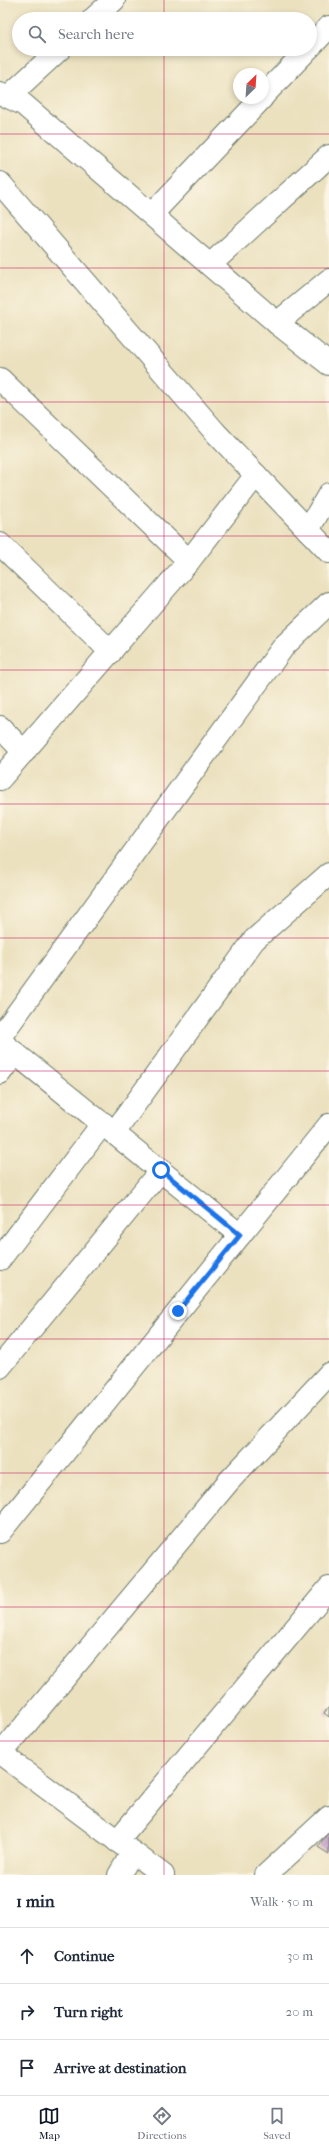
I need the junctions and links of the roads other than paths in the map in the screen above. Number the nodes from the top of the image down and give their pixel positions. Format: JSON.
{"nodes":[{"id":1,"x":114,"y":0,"type":"edge"},
{"id":2,"x":101,"y":12,"type":"edge"},
{"id":3,"x":329,"y":26,"type":"edge"},
{"id":4,"x":317,"y":39,"type":"edge"},
{"id":5,"x":51,"y":56,"type":"edge"},
{"id":6,"x":301,"y":56,"type":"edge"},
{"id":7,"x":269,"y":90,"type":"edge"},
{"id":8,"x":5,"y":94,"type":"edge"},
{"id":9,"x":255,"y":104,"type":"edge"},
{"id":10,"x":329,"y":156,"type":"edge"},
{"id":11,"x":0,"y":183,"type":"edge"},
{"id":12,"x":152,"y":214,"type":"junction"},
{"id":13,"x":211,"y":264,"type":"junction"},
{"id":14,"x":329,"y":280,"type":"edge"},
{"id":15,"x":277,"y":322,"type":"junction"},
{"id":16,"x":329,"y":364,"type":"edge"},
{"id":17,"x":0,"y":379,"type":"edge"},
{"id":18,"x":256,"y":475,"type":"junction"},
{"id":19,"x":329,"y":494,"type":"edge"},
{"id":20,"x":308,"y":530,"type":"junction"},
{"id":21,"x":0,"y":544,"type":"edge"},
{"id":22,"x":329,"y":552,"type":"edge"},
{"id":23,"x":189,"y":561,"type":"junction"},
{"id":24,"x":329,"y":603,"type":"edge"},
{"id":25,"x":110,"y":652,"type":"junction"},
{"id":26,"x":0,"y":727,"type":"edge"},
{"id":27,"x":24,"y":752,"type":"junction"},
{"id":28,"x":0,"y":779,"type":"edge"},
{"id":29,"x":329,"y":874,"type":"edge"},
{"id":30,"x":0,"y":1037,"type":"edge"},
{"id":31,"x":8,"y":1047,"type":"edge"},
{"id":32,"x":0,"y":1074,"type":"edge"},
{"id":33,"x":329,"y":1126,"type":"edge"},
{"id":34,"x":109,"y":1128,"type":"junction"},
{"id":35,"x":161,"y":1170,"type":"junction"},
{"id":36,"x":240,"y":1235,"type":"junction"},
{"id":37,"x":0,"y":1259,"type":"edge"},
{"id":38,"x":7,"y":1345,"type":"edge"},
{"id":39,"x":0,"y":1367,"type":"edge"},
{"id":40,"x":329,"y":1374,"type":"edge"},
{"id":41,"x":0,"y":1532,"type":"edge"},
{"id":42,"x":329,"y":1588,"type":"edge"},
{"id":43,"x":0,"y":1754,"type":"edge"},
{"id":44,"x":329,"y":1817,"type":"edge"},
{"id":45,"x":124,"y":1847,"type":"junction"},
{"id":46,"x":119,"y":1875,"type":"edge"},
{"id":47,"x":163,"y":1875,"type":"edge"},
{"id":48,"x":266,"y":1875,"type":"edge"}],
"edges":[{"from":1,"to":2,"type":"street"},
{"from":3,"to":4,"type":"street"},
{"from":5,"to":8,"type":"street"},
{"from":6,"to":7,"type":"street"},
{"from":8,"to":12,"type":"street"},
{"from":9,"to":12,"type":"street"},
{"from":10,"to":13,"type":"street"},
{"from":11,"to":18,"type":"street"},
{"from":12,"to":13,"type":"street"},
{"from":13,"to":15,"type":"street"},
{"from":14,"to":15,"type":"street"},
{"from":15,"to":16,"type":"street"},
{"from":17,"to":23,"type":"street"},
{"from":18,"to":20,"type":"street"},
{"from":18,"to":23,"type":"street"},
{"from":19,"to":20,"type":"street"},
{"from":20,"to":22,"type":"street"},
{"from":21,"to":25,"type":"street"},
{"from":23,"to":25,"type":"street"},
{"from":24,"to":30,"type":"street"},
{"from":25,"to":27,"type":"street"},
{"from":26,"to":27,"type":"street"},
{"from":27,"to":28,"type":"street"},
{"from":29,"to":34,"type":"street"},
{"from":31,"to":32,"type":"street"},
{"from":31,"to":34,"type":"street"},
{"from":33,"to":36,"type":"street"},
{"from":34,"to":35,"type":"street"},
{"from":34,"to":37,"type":"street"},
{"from":35,"to":36,"type":"street"},
{"from":35,"to":38,"type":"street"},
{"from":36,"to":41,"type":"street"},
{"from":38,"to":39,"type":"street"},
{"from":40,"to":43,"type":"street"},
{"from":42,"to":45,"type":"street"},
{"from":43,"to":45,"type":"street"},
{"from":44,"to":48,"type":"street"},
{"from":45,"to":46,"type":"street"},
{"from":45,"to":47,"type":"street"}]}
